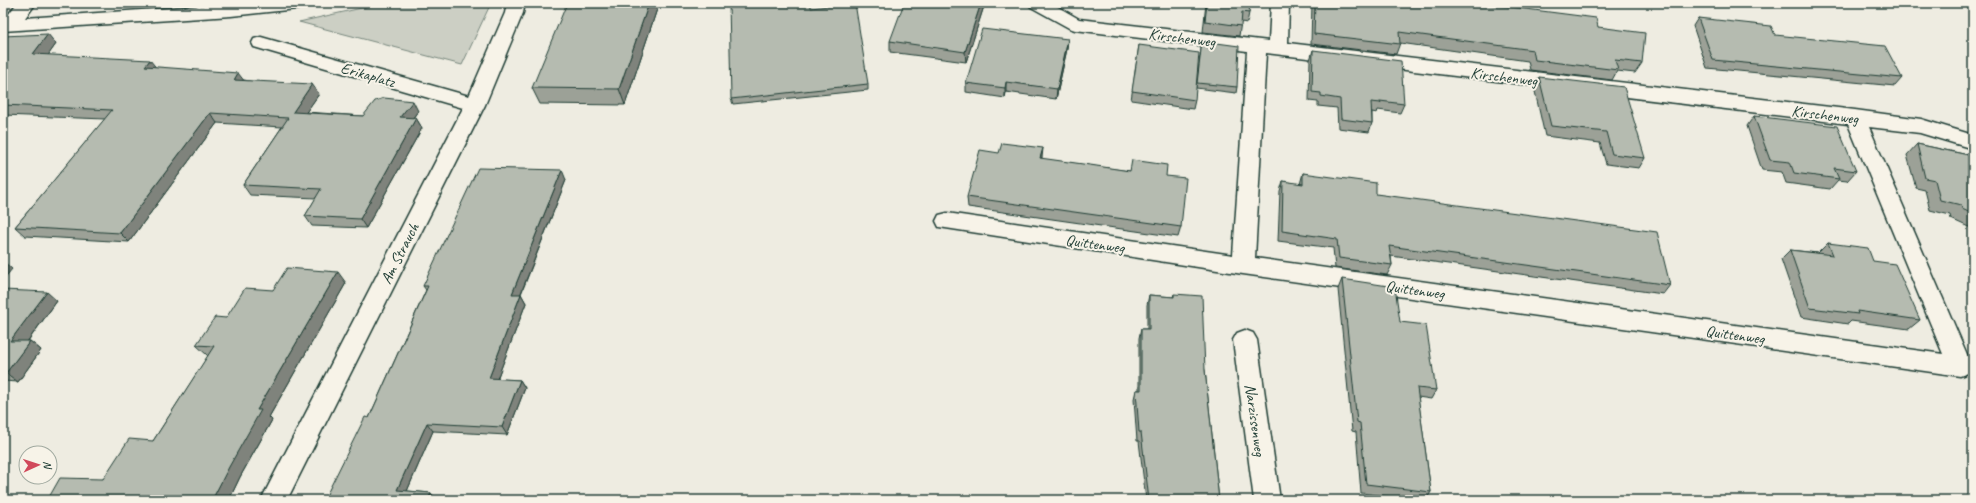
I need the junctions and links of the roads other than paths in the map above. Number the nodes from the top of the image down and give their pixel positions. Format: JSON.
{"nodes":[{"id":1,"x":27,"y":3,"type":"edge"},
{"id":2,"x":297,"y":3,"type":"edge"},
{"id":3,"x":516,"y":3,"type":"edge"},
{"id":4,"x":1037,"y":3,"type":"edge"},
{"id":5,"x":1280,"y":3,"type":"edge"},
{"id":6,"x":7,"y":25,"type":"edge"},
{"id":7,"x":261,"y":43,"type":"dead end"},
{"id":8,"x":1268,"y":48,"type":"junction"},
{"id":9,"x":475,"y":105,"type":"junction"},
{"id":10,"x":1855,"y":118,"type":"junction"},
{"id":11,"x":1973,"y":142,"type":"edge"},
{"id":12,"x":947,"y":221,"type":"dead end"},
{"id":13,"x":1243,"y":265,"type":"junction"},
{"id":14,"x":1245,"y":340,"type":"dead end"},
{"id":15,"x":274,"y":500,"type":"edge"},
{"id":16,"x":1267,"y":500,"type":"edge"}],
"edges":[{"from":1,"to":6,"type":"street"},
{"from":2,"to":6,"type":"street"},
{"from":3,"to":9,"type":"street","name":"Am Strauch"},
{"from":4,"to":8,"type":"street","name":"Kirschenweg"},
{"from":5,"to":8,"type":"street"},
{"from":7,"to":9,"type":"street","name":"Erikaplatz"},
{"from":8,"to":10,"type":"street","name":"Kirschenweg"},
{"from":8,"to":13,"type":"street"},
{"from":9,"to":15,"type":"street","name":"Am Strauch"},
{"from":10,"to":11,"type":"street","name":"Kirschenweg"},
{"from":10,"to":13,"type":"street","name":"Quittenweg"},
{"from":12,"to":13,"type":"street","name":"Quittenweg"},
{"from":14,"to":16,"type":"street","name":"Narzissenweg"}]}
